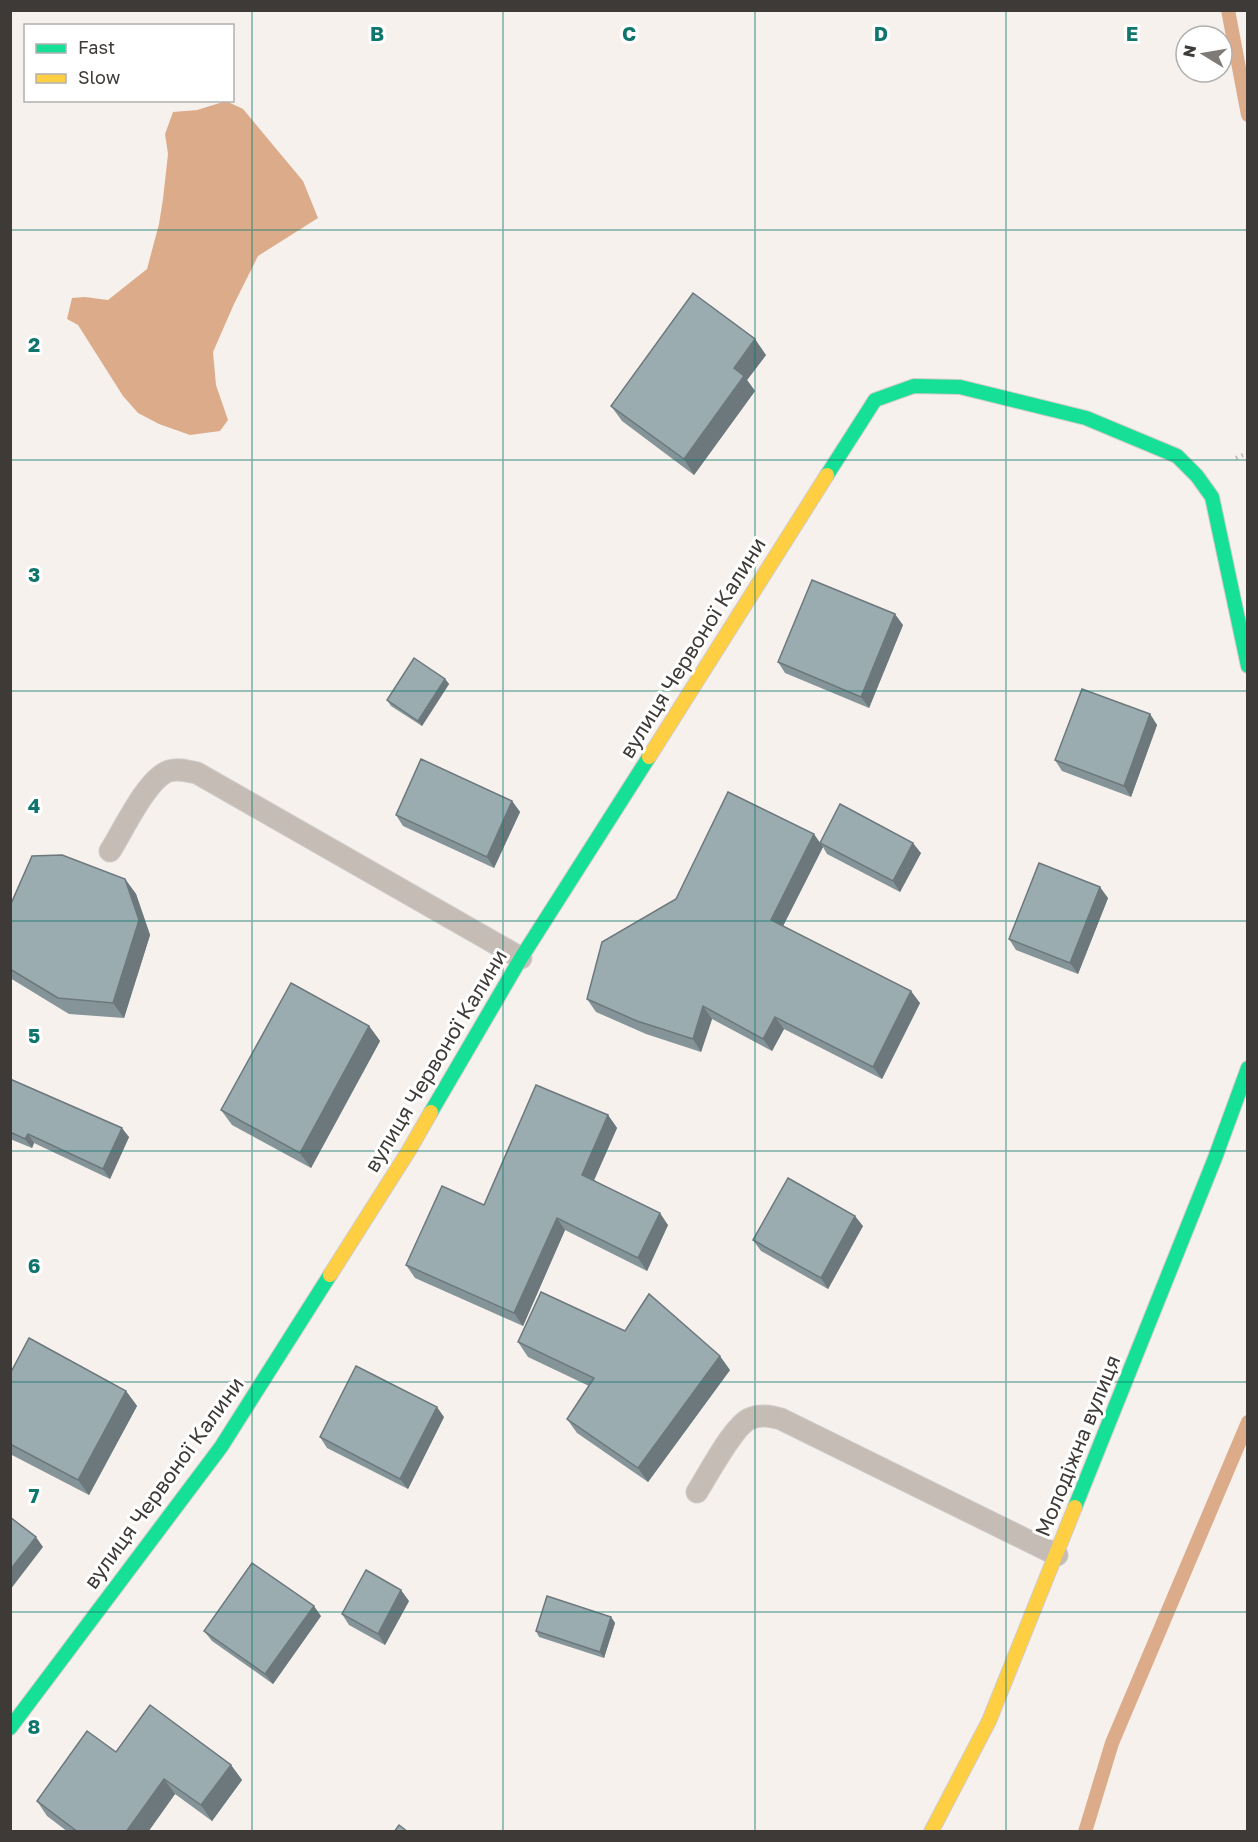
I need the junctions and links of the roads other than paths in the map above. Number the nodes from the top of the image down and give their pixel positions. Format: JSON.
{"nodes":[{"id":1,"x":1248,"y":666,"type":"edge"},
{"id":2,"x":110,"y":851,"type":"dead end"},
{"id":3,"x":521,"y":958,"type":"junction"},
{"id":4,"x":1248,"y":1068,"type":"edge"},
{"id":5,"x":697,"y":1492,"type":"dead end"},
{"id":6,"x":1057,"y":1555,"type":"junction"},
{"id":7,"x":10,"y":1728,"type":"edge"},
{"id":8,"x":931,"y":1832,"type":"edge"}],
"edges":[{"from":1,"to":3,"type":"street","name":"вулиця Червоної Калини"},
{"from":2,"to":3,"type":"lane"},
{"from":3,"to":7,"type":"street","name":"вулиця Червоної Калини"},
{"from":4,"to":6,"type":"street","name":"Молодіжна вулиця"},
{"from":5,"to":6,"type":"lane"},
{"from":6,"to":8,"type":"street","name":"Молодіжна вулиця"}]}
